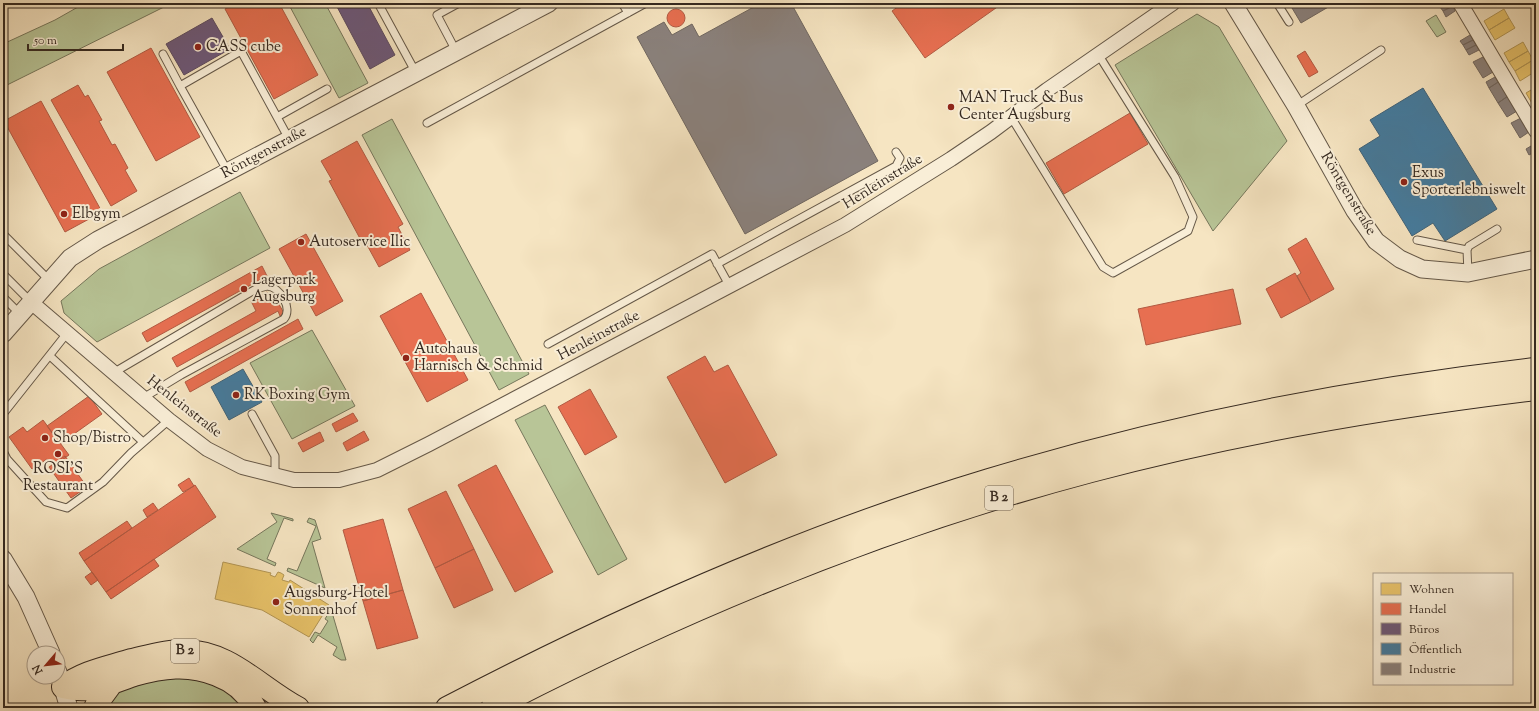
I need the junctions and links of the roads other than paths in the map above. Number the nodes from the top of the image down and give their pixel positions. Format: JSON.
{"nodes":[{"id":1,"x":378,"y":3,"type":"edge"},
{"id":2,"x":459,"y":3,"type":"edge"},
{"id":3,"x":622,"y":3,"type":"edge"},
{"id":4,"x":646,"y":3,"type":"edge"},
{"id":5,"x":1173,"y":3,"type":"edge"},
{"id":6,"x":1233,"y":3,"type":"edge"},
{"id":7,"x":1277,"y":3,"type":"edge"},
{"id":8,"x":540,"y":5,"type":"edge"},
{"id":9,"x":1466,"y":5,"type":"edge"},
{"id":10,"x":628,"y":13,"type":"junction"},
{"id":11,"x":1289,"y":22,"type":"dead end"},
{"id":12,"x":1381,"y":50,"type":"dead end"},
{"id":13,"x":456,"y":52,"type":"junction"},
{"id":14,"x":162,"y":54,"type":"dead end"},
{"id":15,"x":1098,"y":54,"type":"junction"},
{"id":16,"x":416,"y":73,"type":"junction"},
{"id":17,"x":180,"y":86,"type":"junction"},
{"id":18,"x":327,"y":89,"type":"dead end"},
{"id":19,"x":1296,"y":106,"type":"junction"},
{"id":20,"x":277,"y":117,"type":"junction"},
{"id":21,"x":1011,"y":117,"type":"junction"},
{"id":22,"x":427,"y":123,"type":"dead end"},
{"id":23,"x":1536,"y":130,"type":"edge"},
{"id":24,"x":289,"y":139,"type":"junction"},
{"id":25,"x":896,"y":152,"type":"dead end"},
{"id":26,"x":228,"y":172,"type":"junction"},
{"id":27,"x":1497,"y":228,"type":"dead end"},
{"id":28,"x":3,"y":234,"type":"edge"},
{"id":29,"x":1417,"y":240,"type":"dead end"},
{"id":30,"x":1467,"y":250,"type":"junction"},
{"id":31,"x":1536,"y":259,"type":"edge"},
{"id":32,"x":717,"y":264,"type":"junction"},
{"id":33,"x":1468,"y":273,"type":"junction"},
{"id":34,"x":3,"y":274,"type":"edge"},
{"id":35,"x":50,"y":281,"type":"junction"},
{"id":36,"x":730,"y":285,"type":"junction"},
{"id":37,"x":3,"y":297,"type":"edge"},
{"id":38,"x":26,"y":308,"type":"junction"},
{"id":39,"x":68,"y":332,"type":"junction"},
{"id":40,"x":3,"y":334,"type":"edge"},
{"id":41,"x":548,"y":344,"type":"dead end"},
{"id":42,"x":50,"y":356,"type":"junction"},
{"id":43,"x":1536,"y":369,"type":"edge"},
{"id":44,"x":114,"y":373,"type":"junction"},
{"id":45,"x":1536,"y":389,"type":"edge"},
{"id":46,"x":143,"y":398,"type":"junction"},
{"id":47,"x":3,"y":414,"type":"edge"},
{"id":48,"x":252,"y":414,"type":"dead end"},
{"id":49,"x":169,"y":420,"type":"junction"},
{"id":50,"x":143,"y":442,"type":"junction"},
{"id":51,"x":3,"y":451,"type":"edge"},
{"id":52,"x":275,"y":475,"type":"junction"},
{"id":53,"x":3,"y":559,"type":"edge"},
{"id":54,"x":47,"y":645,"type":"edge"},
{"id":55,"x":66,"y":678,"type":"edge"},
{"id":56,"x":66,"y":682,"type":"edge"},
{"id":57,"x":112,"y":683,"type":"junction"},
{"id":58,"x":63,"y":685,"type":"edge"},
{"id":59,"x":69,"y":708,"type":"edge"},
{"id":60,"x":95,"y":708,"type":"edge"},
{"id":61,"x":255,"y":708,"type":"edge"},
{"id":62,"x":298,"y":708,"type":"edge"},
{"id":63,"x":447,"y":708,"type":"edge"},
{"id":64,"x":492,"y":708,"type":"edge"}],
"edges":[{"from":1,"to":16,"type":"lane"},
{"from":2,"to":13,"type":"lane"},
{"from":3,"to":10,"type":"lane"},
{"from":4,"to":10,"type":"lane"},
{"from":5,"to":15,"type":"street","name":"Henleinstraße"},
{"from":6,"to":19,"type":"street","name":"Röntgenstraße"},
{"from":7,"to":11,"type":"lane"},
{"from":8,"to":13,"type":"street","name":"Röntgenstraße"},
{"from":9,"to":23,"type":"street"},
{"from":10,"to":22,"type":"lane"},
{"from":12,"to":19,"type":"lane"},
{"from":13,"to":16,"type":"street","name":"Röntgenstraße"},
{"from":14,"to":17,"type":"lane"},
{"from":15,"to":21,"type":"street","name":"Henleinstraße"},
{"from":15,"to":21,"type":"lane"},
{"from":16,"to":24,"type":"street","name":"Röntgenstraße"},
{"from":17,"to":20,"type":"lane"},
{"from":17,"to":26,"type":"lane"},
{"from":18,"to":20,"type":"lane"},
{"from":19,"to":33,"type":"street","name":"Röntgenstraße"},
{"from":20,"to":24,"type":"lane"},
{"from":21,"to":36,"type":"street","name":"Henleinstraße"},
{"from":24,"to":26,"type":"street","name":"Röntgenstraße"},
{"from":25,"to":32,"type":"lane"},
{"from":26,"to":35,"type":"street","name":"Röntgenstraße"},
{"from":27,"to":30,"type":"lane"},
{"from":28,"to":35,"type":"lane"},
{"from":29,"to":30,"type":"lane"},
{"from":30,"to":33,"type":"lane"},
{"from":31,"to":33,"type":"street","name":"Röntgenstraße"},
{"from":32,"to":36,"type":"lane"},
{"from":32,"to":41,"type":"lane"},
{"from":34,"to":38,"type":"lane"},
{"from":35,"to":38,"type":"street","name":"Röntgenstraße"},
{"from":36,"to":52,"type":"street","name":"Henleinstraße"},
{"from":37,"to":38,"type":"lane"},
{"from":38,"to":39,"type":"street","name":"Henleinstraße"},
{"from":38,"to":40,"type":"street","name":"Röntgenstraße"},
{"from":39,"to":42,"type":"lane"},
{"from":39,"to":44,"type":"street","name":"Henleinstraße"},
{"from":42,"to":47,"type":"lane"},
{"from":42,"to":50,"type":"lane"},
{"from":43,"to":63,"type":"highway","number":"B 2"},
{"from":44,"to":46,"type":"street","name":"Henleinstraße"},
{"from":44,"to":46,"type":"lane"},
{"from":45,"to":64,"type":"highway","number":"B 2"},
{"from":46,"to":49,"type":"street","name":"Henleinstraße"},
{"from":48,"to":52,"type":"lane"},
{"from":49,"to":50,"type":"lane"},
{"from":49,"to":52,"type":"street","name":"Henleinstraße"},
{"from":50,"to":51,"type":"lane"},
{"from":53,"to":54,"type":"street"},
{"from":55,"to":62,"type":"highway","number":"B 2"},
{"from":56,"to":57,"type":"highway","number":"B 2"},
{"from":57,"to":60,"type":"highway"},
{"from":57,"to":61,"type":"highway","number":"B 2"},
{"from":58,"to":59,"type":"street"}]}
